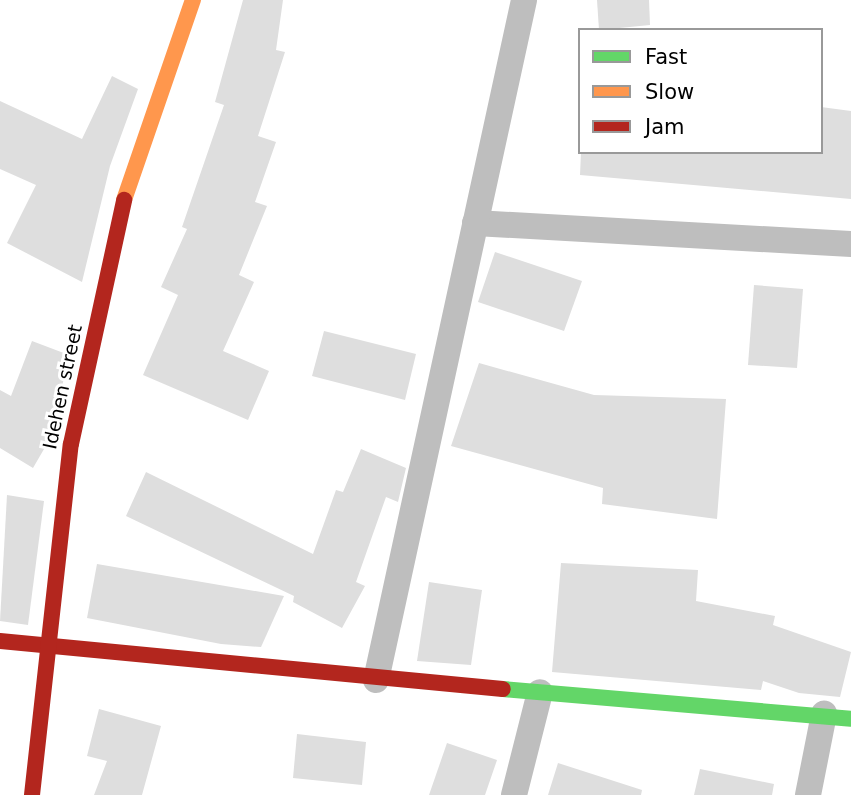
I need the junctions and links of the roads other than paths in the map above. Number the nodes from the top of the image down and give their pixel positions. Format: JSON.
{"nodes":[{"id":1,"x":193,"y":0,"type":"edge"},
{"id":2,"x":524,"y":0,"type":"edge"},
{"id":3,"x":475,"y":223,"type":"junction"},
{"id":4,"x":851,"y":244,"type":"edge"},
{"id":5,"x":0,"y":641,"type":"edge"},
{"id":6,"x":46,"y":650,"type":"junction"},
{"id":7,"x":376,"y":680,"type":"junction"},
{"id":8,"x":540,"y":692,"type":"junction"},
{"id":9,"x":824,"y":714,"type":"junction"},
{"id":10,"x":851,"y":719,"type":"edge"},
{"id":11,"x":32,"y":795,"type":"edge"},
{"id":12,"x":514,"y":795,"type":"edge"},
{"id":13,"x":808,"y":795,"type":"edge"}],
"edges":[{"from":1,"to":6,"type":"street","name":"Idehen street"},
{"from":2,"to":3,"type":"street"},
{"from":3,"to":4,"type":"street"},
{"from":3,"to":7,"type":"street"},
{"from":5,"to":6,"type":"street"},
{"from":6,"to":7,"type":"street"},
{"from":6,"to":11,"type":"street","name":"Idehen street"},
{"from":7,"to":8,"type":"street"},
{"from":8,"to":9,"type":"street"},
{"from":8,"to":12,"type":"street"},
{"from":9,"to":10,"type":"street"},
{"from":9,"to":13,"type":"street"}]}
